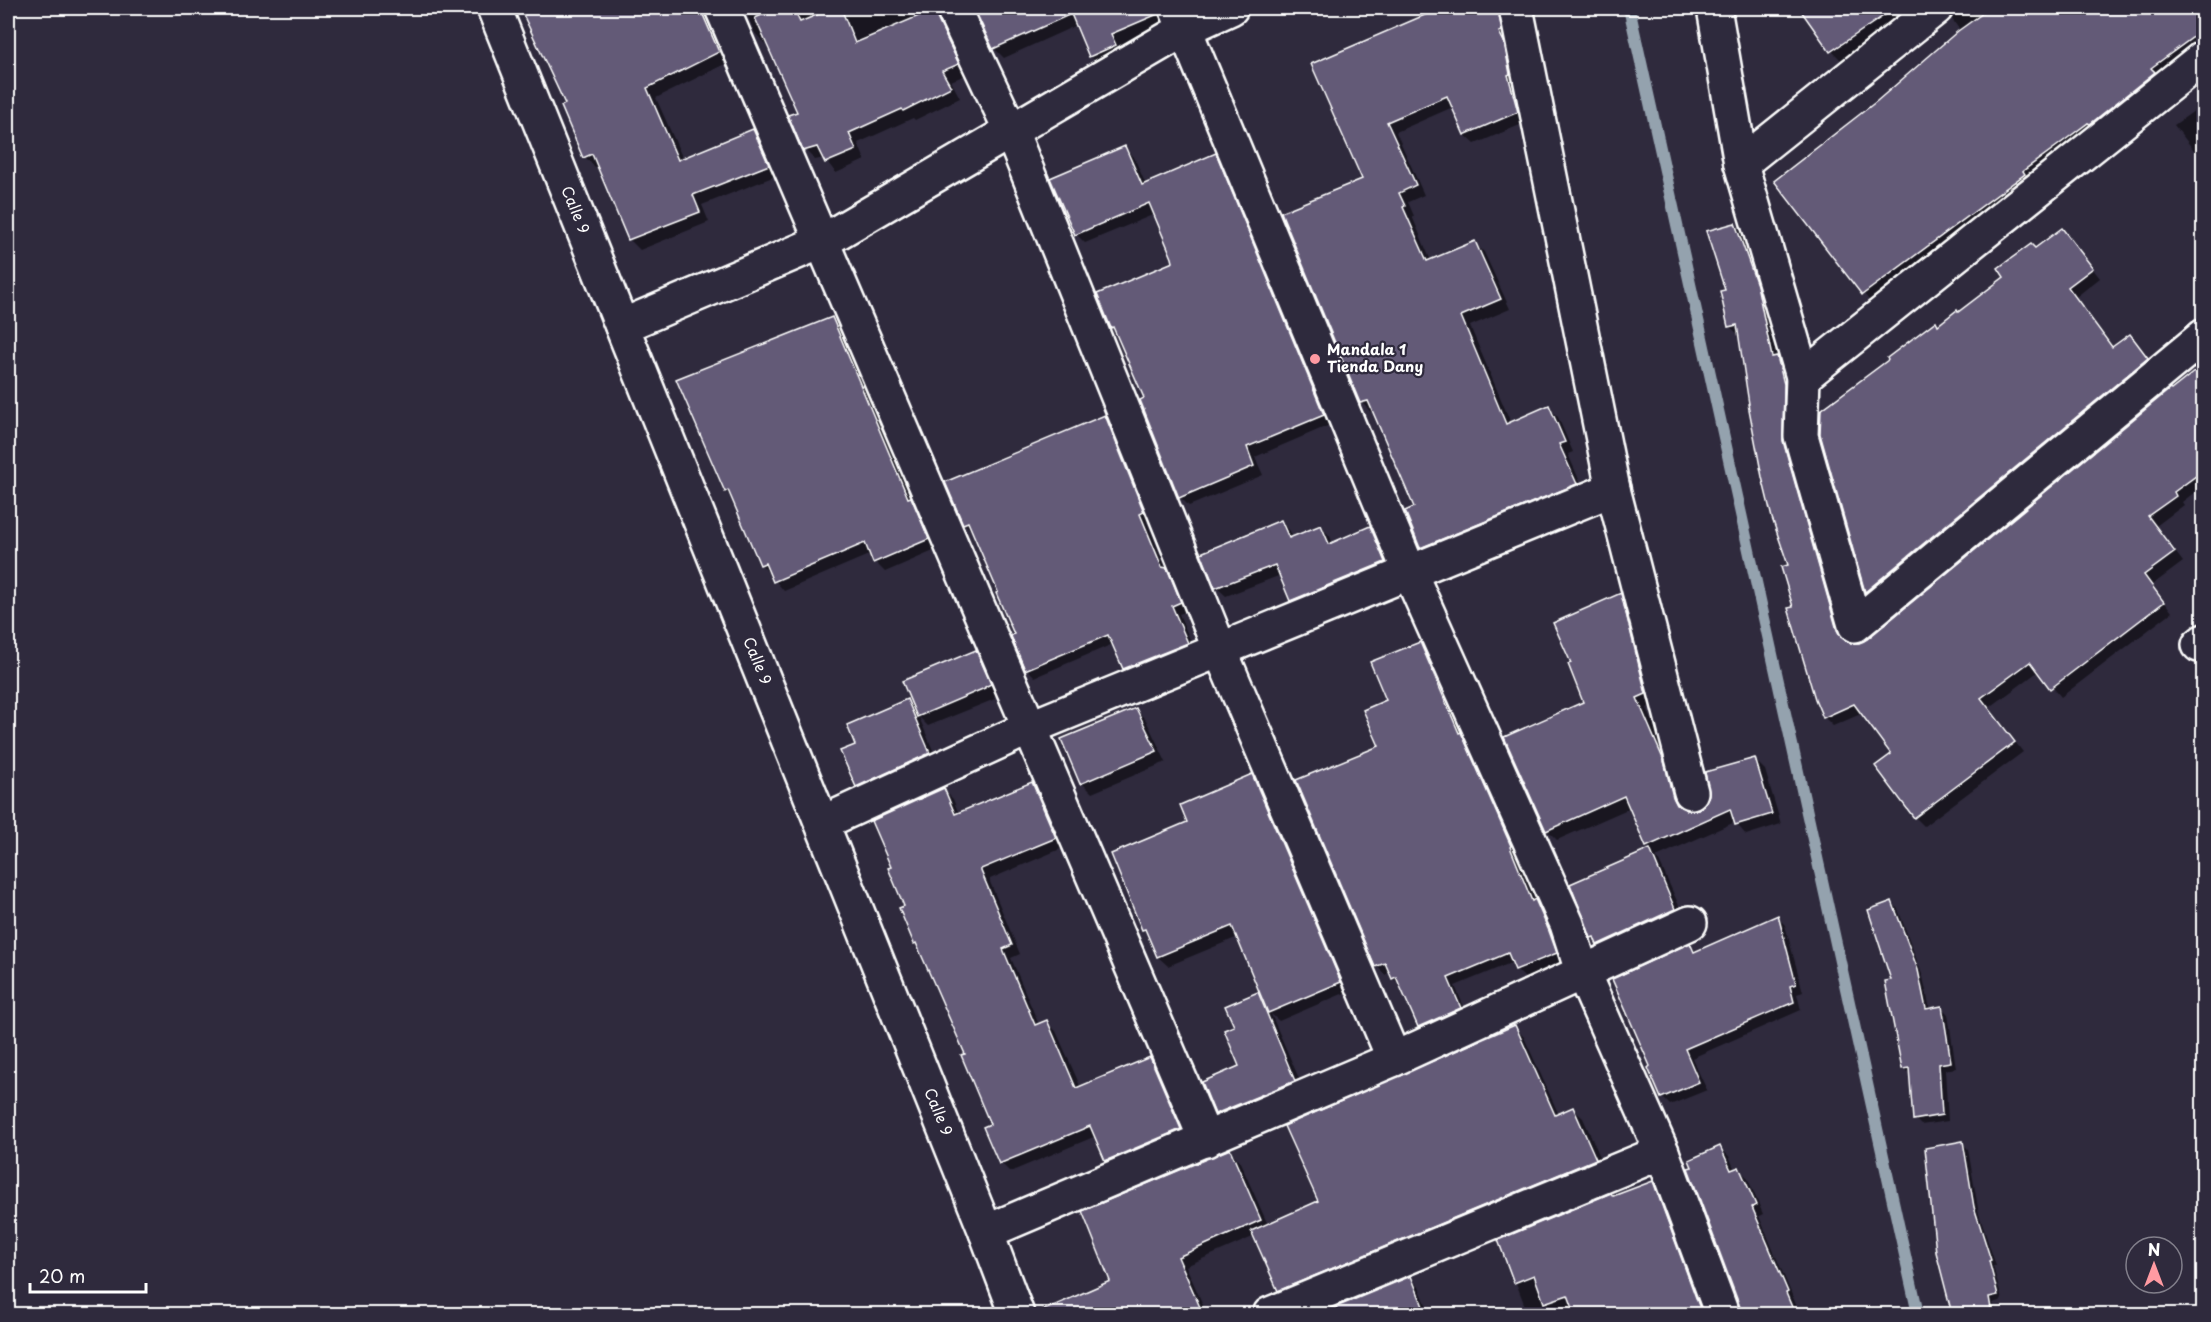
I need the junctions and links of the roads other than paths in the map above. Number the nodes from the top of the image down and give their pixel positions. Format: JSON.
{"nodes":[{"id":1,"x":494,"y":8,"type":"edge"},
{"id":2,"x":722,"y":8,"type":"edge"},
{"id":3,"x":953,"y":8,"type":"edge"},
{"id":4,"x":1231,"y":8,"type":"edge"},
{"id":5,"x":1516,"y":8,"type":"edge"},
{"id":6,"x":1714,"y":8,"type":"edge"},
{"id":7,"x":1936,"y":8,"type":"edge"},
{"id":8,"x":1181,"y":18,"type":"edge"},
{"id":9,"x":2204,"y":57,"type":"edge"},
{"id":10,"x":1011,"y":131,"type":"junction"},
{"id":11,"x":1741,"y":164,"type":"junction"},
{"id":12,"x":823,"y":241,"type":"junction"},
{"id":13,"x":622,"y":326,"type":"junction"},
{"id":14,"x":2204,"y":336,"type":"edge"},
{"id":15,"x":1803,"y":377,"type":"junction"},
{"id":16,"x":1613,"y":489,"type":"junction"},
{"id":17,"x":1409,"y":571,"type":"junction"},
{"id":18,"x":1220,"y":650,"type":"junction"},
{"id":19,"x":1029,"y":728,"type":"junction"},
{"id":20,"x":1691,"y":792,"type":"dead end"},
{"id":21,"x":822,"y":823,"type":"junction"},
{"id":22,"x":1690,"y":923,"type":"dead end"},
{"id":23,"x":1582,"y":971,"type":"junction"},
{"id":24,"x":1394,"y":1059,"type":"junction"},
{"id":25,"x":1206,"y":1140,"type":"junction"},
{"id":26,"x":1662,"y":1152,"type":"junction"},
{"id":27,"x":986,"y":1232,"type":"junction"},
{"id":28,"x":1017,"y":1314,"type":"edge"},
{"id":29,"x":1270,"y":1314,"type":"edge"},
{"id":30,"x":1722,"y":1314,"type":"edge"}],
"edges":[{"from":1,"to":13,"type":"street","name":"Calle 9"},
{"from":2,"to":12,"type":"street"},
{"from":3,"to":10,"type":"street"},
{"from":4,"to":8,"type":"street"},
{"from":5,"to":16,"type":"street"},
{"from":6,"to":11,"type":"street"},
{"from":7,"to":11,"type":"street"},
{"from":8,"to":10,"type":"street"},
{"from":8,"to":17,"type":"street"},
{"from":9,"to":15,"type":"street"},
{"from":10,"to":12,"type":"street"},
{"from":10,"to":18,"type":"street"},
{"from":11,"to":15,"type":"street"},
{"from":12,"to":13,"type":"street"},
{"from":12,"to":19,"type":"street"},
{"from":13,"to":21,"type":"street","name":"Calle 9"},
{"from":14,"to":15,"type":"street"},
{"from":16,"to":17,"type":"street"},
{"from":16,"to":20,"type":"street"},
{"from":17,"to":18,"type":"street"},
{"from":17,"to":23,"type":"street"},
{"from":18,"to":19,"type":"street"},
{"from":18,"to":24,"type":"street"},
{"from":19,"to":21,"type":"street"},
{"from":19,"to":25,"type":"street"},
{"from":21,"to":27,"type":"street","name":"Calle 9"},
{"from":22,"to":23,"type":"street"},
{"from":23,"to":24,"type":"street"},
{"from":23,"to":26,"type":"street"},
{"from":24,"to":25,"type":"street"},
{"from":25,"to":27,"type":"street"},
{"from":26,"to":29,"type":"street"},
{"from":26,"to":30,"type":"street"},
{"from":27,"to":28,"type":"street","name":"Calle 9"}]}
